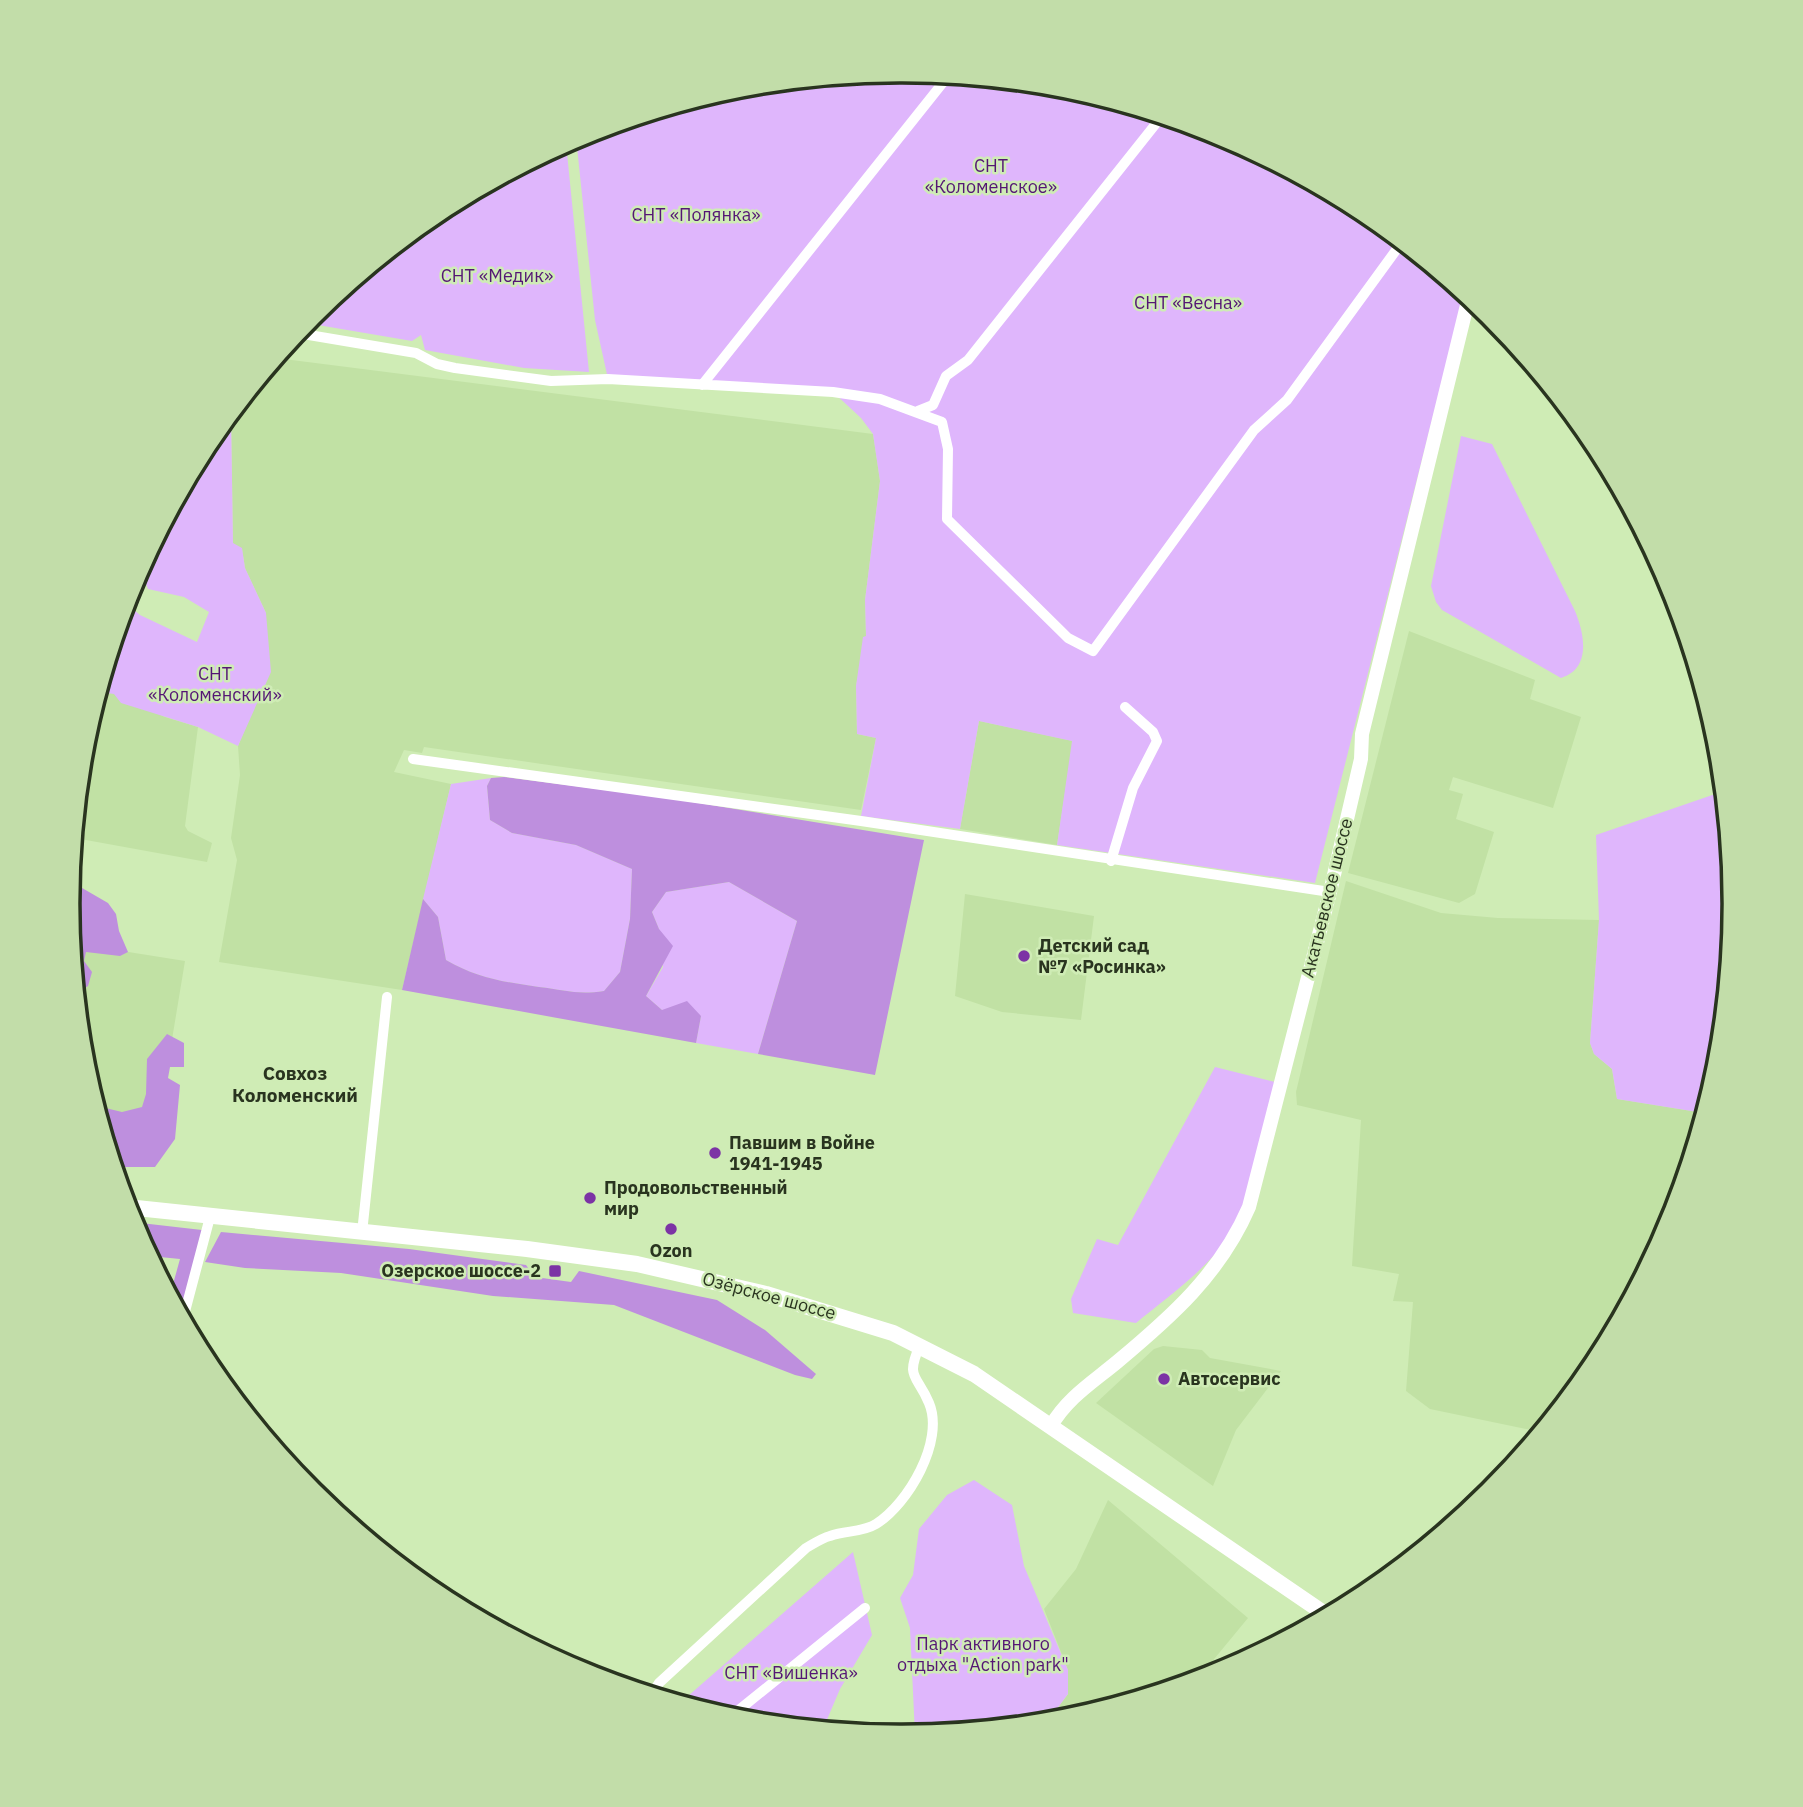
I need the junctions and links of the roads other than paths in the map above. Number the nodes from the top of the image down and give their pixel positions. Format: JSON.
{"nodes":[{"id":1,"x":942,"y":84,"type":"edge"},
{"id":2,"x":1156,"y":123,"type":"edge"},
{"id":3,"x":1397,"y":249,"type":"edge"},
{"id":4,"x":1466,"y":308,"type":"edge"},
{"id":5,"x":309,"y":335,"type":"edge"},
{"id":6,"x":702,"y":385,"type":"junction"},
{"id":7,"x":918,"y":411,"type":"junction"},
{"id":8,"x":1125,"y":707,"type":"dead end"},
{"id":9,"x":413,"y":759,"type":"dead end"},
{"id":10,"x":1111,"y":861,"type":"junction"},
{"id":11,"x":1330,"y":892,"type":"junction"},
{"id":12,"x":387,"y":998,"type":"dead end"},
{"id":13,"x":139,"y":1209,"type":"edge"},
{"id":14,"x":210,"y":1217,"type":"junction"},
{"id":15,"x":362,"y":1233,"type":"junction"},
{"id":16,"x":186,"y":1307,"type":"edge"},
{"id":17,"x":920,"y":1345,"type":"junction"},
{"id":18,"x":1051,"y":1426,"type":"junction"},
{"id":19,"x":865,"y":1608,"type":"dead end"},
{"id":20,"x":1320,"y":1610,"type":"edge"},
{"id":21,"x":657,"y":1687,"type":"edge"},
{"id":22,"x":740,"y":1709,"type":"edge"}],
"edges":[{"from":1,"to":6,"type":"street"},
{"from":2,"to":7,"type":"street"},
{"from":3,"to":7,"type":"street"},
{"from":4,"to":11,"type":"main road","name":"Акатьевское шоссе"},
{"from":5,"to":6,"type":"street"},
{"from":6,"to":7,"type":"street"},
{"from":8,"to":10,"type":"street"},
{"from":9,"to":10,"type":"street"},
{"from":10,"to":11,"type":"street"},
{"from":11,"to":18,"type":"main road","name":"Акатьевское шоссе"},
{"from":12,"to":15,"type":"street"},
{"from":13,"to":14,"type":"main road","name":"Озёрское шоссе"},
{"from":14,"to":15,"type":"main road","name":"Озёрское шоссе"},
{"from":14,"to":16,"type":"street"},
{"from":15,"to":17,"type":"main road","name":"Озёрское шоссе"},
{"from":17,"to":18,"type":"main road","name":"Озёрское шоссе"},
{"from":17,"to":21,"type":"street"},
{"from":18,"to":20,"type":"main road","name":"Озёрское шоссе"},
{"from":19,"to":22,"type":"street"}]}
